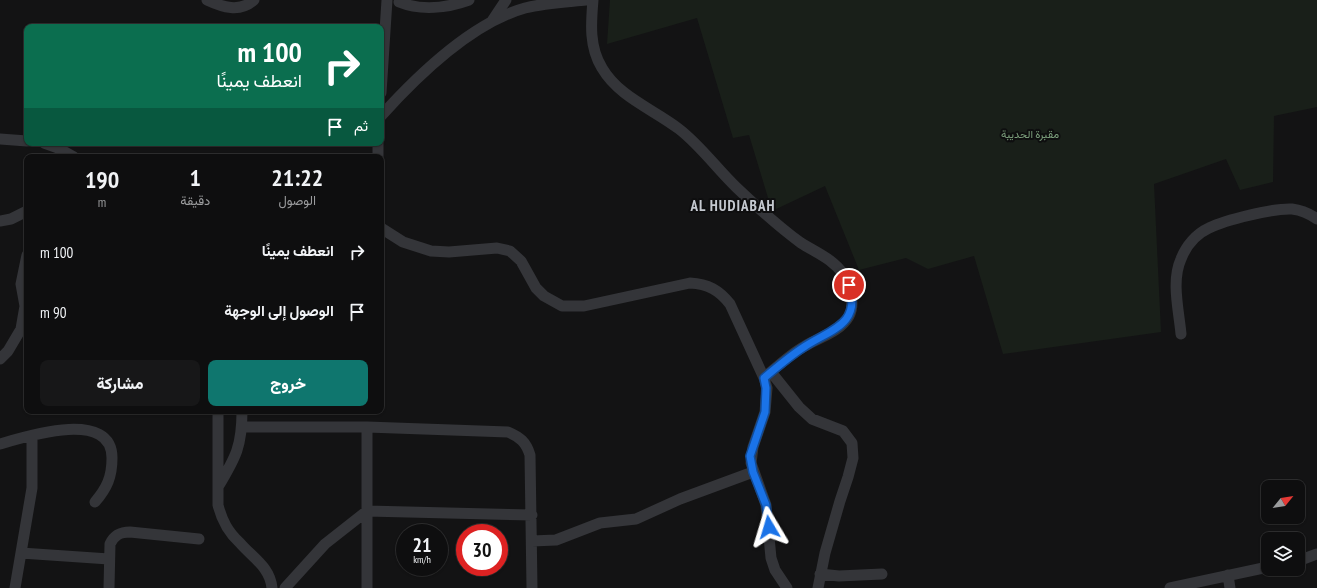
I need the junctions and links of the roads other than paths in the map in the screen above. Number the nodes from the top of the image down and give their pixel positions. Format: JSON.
{"nodes":[{"id":1,"x":208,"y":0,"type":"edge"},
{"id":2,"x":254,"y":0,"type":"edge"},
{"id":3,"x":469,"y":0,"type":"edge"},
{"id":4,"x":586,"y":0,"type":"edge"},
{"id":5,"x":593,"y":0,"type":"edge"},
{"id":6,"x":401,"y":1,"type":"edge"},
{"id":7,"x":503,"y":1,"type":"edge"},
{"id":8,"x":387,"y":4,"type":"edge"},
{"id":9,"x":490,"y":24,"type":"junction"},
{"id":10,"x":384,"y":48,"type":"edge"},
{"id":11,"x":384,"y":113,"type":"edge"},
{"id":12,"x":0,"y":139,"type":"edge"},
{"id":13,"x":24,"y":141,"type":"edge"},
{"id":14,"x":50,"y":146,"type":"edge"},
{"id":15,"x":64,"y":154,"type":"edge"},
{"id":16,"x":24,"y":212,"type":"edge"},
{"id":17,"x":1316,"y":219,"type":"edge"},
{"id":18,"x":0,"y":221,"type":"edge"},
{"id":19,"x":384,"y":230,"type":"edge"},
{"id":20,"x":24,"y":270,"type":"edge"},
{"id":21,"x":24,"y":300,"type":"edge"},
{"id":22,"x":24,"y":312,"type":"edge"},
{"id":23,"x":1181,"y":334,"type":"dead end"},
{"id":24,"x":0,"y":359,"type":"edge"},
{"id":25,"x":767,"y":375,"type":"junction"},
{"id":26,"x":218,"y":414,"type":"edge"},
{"id":27,"x":242,"y":414,"type":"edge"},
{"id":28,"x":367,"y":427,"type":"junction"},
{"id":29,"x":242,"y":428,"type":"junction"},
{"id":30,"x":32,"y":436,"type":"junction"},
{"id":31,"x":0,"y":444,"type":"edge"},
{"id":32,"x":753,"y":472,"type":"junction"},
{"id":33,"x":218,"y":487,"type":"junction"},
{"id":34,"x":95,"y":502,"type":"dead end"},
{"id":35,"x":367,"y":511,"type":"junction"},
{"id":36,"x":532,"y":515,"type":"junction"},
{"id":37,"x":199,"y":538,"type":"dead end"},
{"id":38,"x":532,"y":541,"type":"junction"},
{"id":39,"x":21,"y":553,"type":"junction"},
{"id":40,"x":1317,"y":554,"type":"edge"},
{"id":41,"x":1305,"y":558,"type":"edge"},
{"id":42,"x":109,"y":559,"type":"junction"},
{"id":43,"x":1261,"y":568,"type":"edge"},
{"id":44,"x":820,"y":574,"type":"junction"},
{"id":45,"x":882,"y":574,"type":"dead end"},
{"id":46,"x":1228,"y":574,"type":"junction"},
{"id":47,"x":15,"y":588,"type":"edge"},
{"id":48,"x":108,"y":588,"type":"edge"},
{"id":49,"x":272,"y":588,"type":"edge"},
{"id":50,"x":285,"y":588,"type":"edge"},
{"id":51,"x":367,"y":588,"type":"edge"},
{"id":52,"x":532,"y":588,"type":"edge"},
{"id":53,"x":787,"y":588,"type":"edge"},
{"id":54,"x":818,"y":588,"type":"edge"},
{"id":55,"x":1170,"y":588,"type":"edge"},
{"id":56,"x":1230,"y":588,"type":"edge"}],
"edges":[{"from":1,"to":2,"type":"street"},
{"from":3,"to":6,"type":"street"},
{"from":4,"to":9,"type":"street"},
{"from":5,"to":25,"type":"street"},
{"from":6,"to":8,"type":"street"},
{"from":7,"to":9,"type":"street"},
{"from":8,"to":10,"type":"street"},
{"from":9,"to":11,"type":"street"},
{"from":12,"to":13,"type":"street"},
{"from":14,"to":15,"type":"street"},
{"from":16,"to":18,"type":"street"},
{"from":17,"to":23,"type":"street"},
{"from":19,"to":25,"type":"street"},
{"from":20,"to":21,"type":"street"},
{"from":22,"to":24,"type":"street"},
{"from":25,"to":32,"type":"street"},
{"from":25,"to":44,"type":"street"},
{"from":26,"to":33,"type":"street"},
{"from":27,"to":29,"type":"street"},
{"from":28,"to":29,"type":"street"},
{"from":28,"to":35,"type":"street"},
{"from":28,"to":36,"type":"street"},
{"from":29,"to":33,"type":"street"},
{"from":30,"to":31,"type":"street"},
{"from":30,"to":34,"type":"street"},
{"from":30,"to":39,"type":"street"},
{"from":32,"to":38,"type":"street"},
{"from":32,"to":53,"type":"street"},
{"from":33,"to":49,"type":"street"},
{"from":35,"to":36,"type":"street"},
{"from":35,"to":50,"type":"street"},
{"from":35,"to":51,"type":"street"},
{"from":36,"to":38,"type":"street"},
{"from":37,"to":42,"type":"street"},
{"from":38,"to":52,"type":"street"},
{"from":39,"to":42,"type":"street"},
{"from":39,"to":47,"type":"street"},
{"from":40,"to":41,"type":"street"},
{"from":42,"to":48,"type":"street"},
{"from":43,"to":46,"type":"street"},
{"from":44,"to":45,"type":"street"},
{"from":44,"to":54,"type":"street"},
{"from":46,"to":55,"type":"street"},
{"from":46,"to":56,"type":"street"}]}
